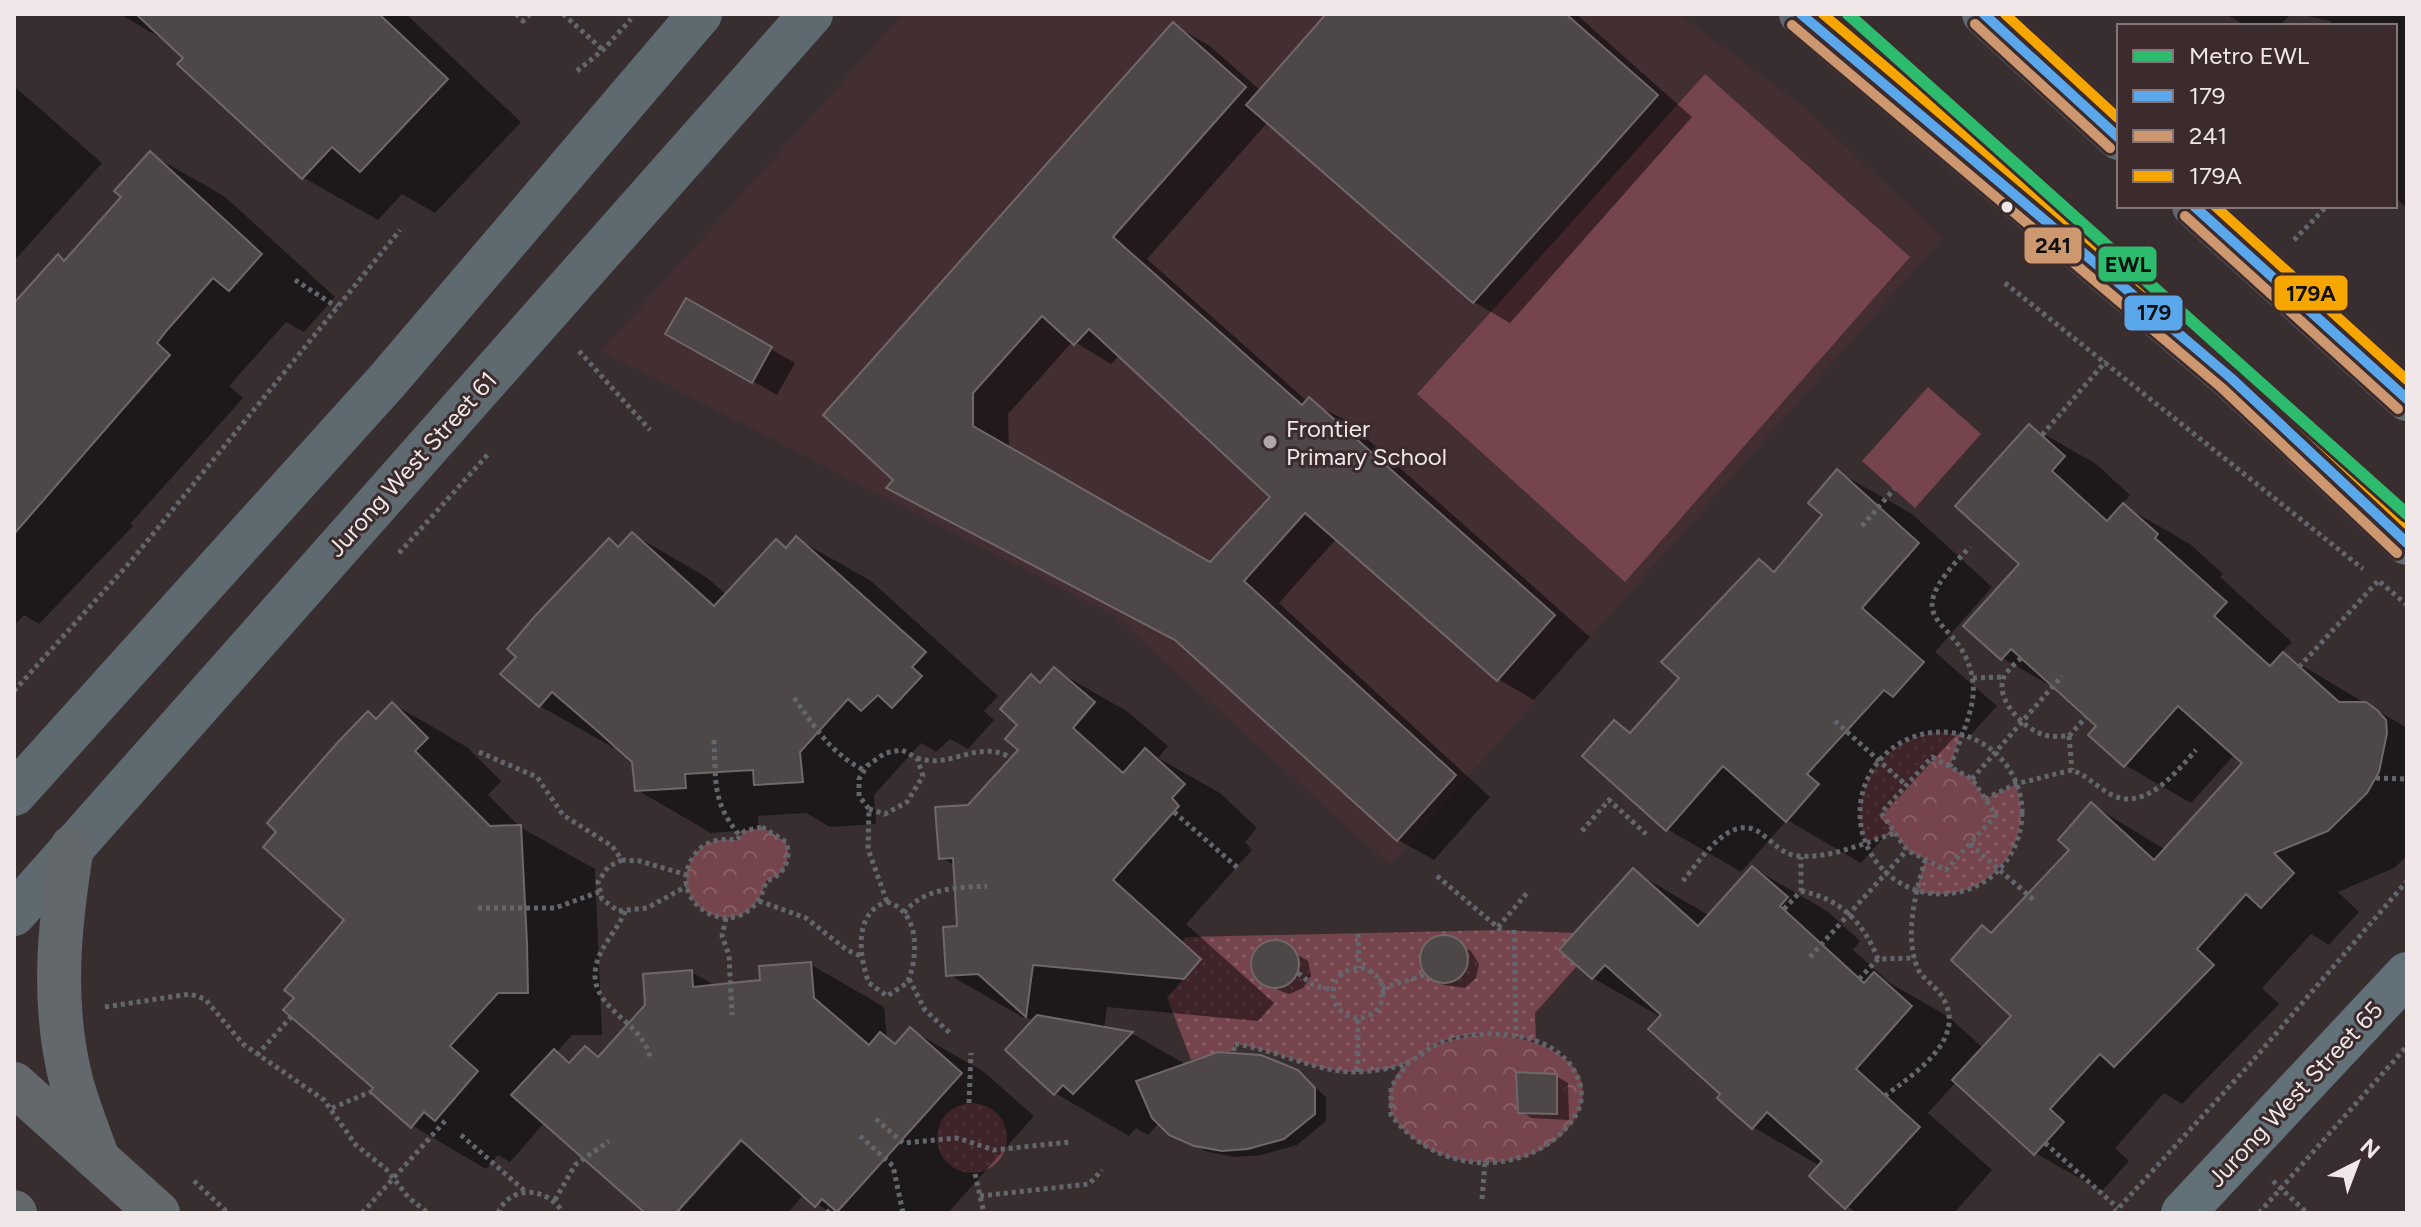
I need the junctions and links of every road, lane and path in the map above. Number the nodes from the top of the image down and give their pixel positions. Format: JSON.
{"nodes":[{"id":1,"x":516,"y":14,"type":"edge"},
{"id":2,"x":530,"y":14,"type":"edge"},
{"id":3,"x":563,"y":14,"type":"edge"},
{"id":4,"x":636,"y":14,"type":"edge"},
{"id":5,"x":700,"y":14,"type":"edge"},
{"id":6,"x":811,"y":14,"type":"edge"},
{"id":7,"x":1801,"y":14,"type":"edge"},
{"id":8,"x":1984,"y":14,"type":"edge"},
{"id":9,"x":603,"y":50,"type":"junction"},
{"id":10,"x":577,"y":71,"type":"dead end"},
{"id":11,"x":2117,"y":136,"type":"edge"},
{"id":12,"x":2196,"y":208,"type":"edge"},
{"id":13,"x":2325,"y":208,"type":"edge"},
{"id":14,"x":400,"y":230,"type":"dead end"},
{"id":15,"x":2294,"y":240,"type":"dead end"},
{"id":16,"x":295,"y":280,"type":"dead end"},
{"id":17,"x":2005,"y":283,"type":"dead end"},
{"id":18,"x":337,"y":307,"type":"junction"},
{"id":19,"x":579,"y":351,"type":"dead end"},
{"id":20,"x":2106,"y":361,"type":"junction"},
{"id":21,"x":2407,"y":399,"type":"edge"},
{"id":22,"x":650,"y":430,"type":"dead end"},
{"id":23,"x":2042,"y":435,"type":"dead end"},
{"id":24,"x":1894,"y":489,"type":"dead end"},
{"id":25,"x":1862,"y":526,"type":"dead end"},
{"id":26,"x":2407,"y":543,"type":"edge"},
{"id":27,"x":1970,"y":547,"type":"dead end"},
{"id":28,"x":2378,"y":581,"type":"junction"},
{"id":29,"x":2407,"y":605,"type":"edge"},
{"id":30,"x":2021,"y":658,"type":"dead end"},
{"id":31,"x":2299,"y":667,"type":"dead end"},
{"id":32,"x":2062,"y":676,"type":"dead end"},
{"id":33,"x":2004,"y":677,"type":"junction"},
{"id":34,"x":1972,"y":678,"type":"junction"},
{"id":35,"x":14,"y":691,"type":"edge"},
{"id":36,"x":794,"y":698,"type":"dead end"},
{"id":37,"x":2086,"y":717,"type":"dead end"},
{"id":38,"x":1835,"y":721,"type":"dead end"},
{"id":39,"x":2022,"y":722,"type":"junction"},
{"id":40,"x":1960,"y":735,"type":"junction"},
{"id":41,"x":2069,"y":736,"type":"junction"},
{"id":42,"x":714,"y":740,"type":"dead end"},
{"id":43,"x":2196,"y":750,"type":"dead end"},
{"id":44,"x":479,"y":752,"type":"dead end"},
{"id":45,"x":1995,"y":753,"type":"junction"},
{"id":46,"x":917,"y":758,"type":"junction"},
{"id":47,"x":1011,"y":758,"type":"dead end"},
{"id":48,"x":1879,"y":761,"type":"junction"},
{"id":49,"x":1950,"y":767,"type":"junction"},
{"id":50,"x":864,"y":770,"type":"junction"},
{"id":51,"x":2072,"y":770,"type":"junction"},
{"id":52,"x":2376,"y":778,"type":"dead end"},
{"id":53,"x":1972,"y":779,"type":"junction"},
{"id":54,"x":2407,"y":779,"type":"edge"},
{"id":55,"x":2016,"y":784,"type":"junction"},
{"id":56,"x":1906,"y":785,"type":"junction"},
{"id":57,"x":14,"y":794,"type":"edge"},
{"id":58,"x":1985,"y":799,"type":"junction"},
{"id":59,"x":869,"y":809,"type":"junction"},
{"id":60,"x":1174,"y":812,"type":"dead end"},
{"id":61,"x":1582,"y":831,"type":"dead end"},
{"id":62,"x":1895,"y":833,"type":"junction"},
{"id":63,"x":1646,"y":834,"type":"dead end"},
{"id":64,"x":740,"y":836,"type":"junction"},
{"id":65,"x":1865,"y":843,"type":"junction"},
{"id":66,"x":1970,"y":844,"type":"junction"},
{"id":67,"x":72,"y":847,"type":"junction"},
{"id":68,"x":1907,"y":850,"type":"junction"},
{"id":69,"x":1801,"y":857,"type":"junction"},
{"id":70,"x":622,"y":860,"type":"junction"},
{"id":71,"x":1925,"y":860,"type":"junction"},
{"id":72,"x":1239,"y":869,"type":"dead end"},
{"id":73,"x":1999,"y":869,"type":"junction"},
{"id":74,"x":1886,"y":873,"type":"junction"},
{"id":75,"x":687,"y":875,"type":"junction"},
{"id":76,"x":1437,"y":876,"type":"dead end"},
{"id":77,"x":1683,"y":881,"type":"dead end"},
{"id":78,"x":2407,"y":881,"type":"edge"},
{"id":79,"x":687,"y":886,"type":"junction"},
{"id":80,"x":987,"y":886,"type":"dead end"},
{"id":81,"x":1801,"y":891,"type":"junction"},
{"id":82,"x":1916,"y":891,"type":"junction"},
{"id":83,"x":599,"y":892,"type":"junction"},
{"id":84,"x":1527,"y":893,"type":"dead end"},
{"id":85,"x":759,"y":901,"type":"junction"},
{"id":86,"x":887,"y":902,"type":"junction"},
{"id":87,"x":2036,"y":902,"type":"dead end"},
{"id":88,"x":478,"y":908,"type":"dead end"},
{"id":89,"x":1784,"y":909,"type":"dead end"},
{"id":90,"x":625,"y":911,"type":"junction"},
{"id":91,"x":904,"y":913,"type":"junction"},
{"id":92,"x":14,"y":914,"type":"edge"},
{"id":93,"x":1850,"y":914,"type":"junction"},
{"id":94,"x":726,"y":918,"type":"junction"},
{"id":95,"x":1514,"y":930,"type":"dead end"},
{"id":96,"x":1358,"y":934,"type":"dead end"},
{"id":97,"x":861,"y":956,"type":"junction"},
{"id":98,"x":1810,"y":957,"type":"dead end"},
{"id":99,"x":1915,"y":958,"type":"junction"},
{"id":100,"x":1878,"y":959,"type":"junction"},
{"id":101,"x":1359,"y":968,"type":"junction"},
{"id":102,"x":1298,"y":973,"type":"dead end"},
{"id":103,"x":2407,"y":974,"type":"edge"},
{"id":104,"x":1425,"y":975,"type":"dead end"},
{"id":105,"x":909,"y":979,"type":"junction"},
{"id":106,"x":1859,"y":979,"type":"dead end"},
{"id":107,"x":1382,"y":988,"type":"junction"},
{"id":108,"x":1332,"y":990,"type":"junction"},
{"id":109,"x":99,"y":1008,"type":"dead end"},
{"id":110,"x":732,"y":1015,"type":"dead end"},
{"id":111,"x":291,"y":1017,"type":"dead end"},
{"id":112,"x":1358,"y":1018,"type":"junction"},
{"id":113,"x":951,"y":1034,"type":"dead end"},
{"id":114,"x":1516,"y":1036,"type":"junction"},
{"id":115,"x":2407,"y":1046,"type":"edge"},
{"id":116,"x":1234,"y":1051,"type":"dead end"},
{"id":117,"x":971,"y":1053,"type":"dead end"},
{"id":118,"x":257,"y":1056,"type":"junction"},
{"id":119,"x":650,"y":1058,"type":"dead end"},
{"id":120,"x":1408,"y":1063,"type":"junction"},
{"id":121,"x":1358,"y":1072,"type":"junction"},
{"id":122,"x":14,"y":1084,"type":"edge"},
{"id":123,"x":370,"y":1092,"type":"dead end"},
{"id":124,"x":1885,"y":1096,"type":"dead end"},
{"id":125,"x":969,"y":1103,"type":"dead end"},
{"id":126,"x":332,"y":1108,"type":"junction"},
{"id":127,"x":876,"y":1119,"type":"dead end"},
{"id":128,"x":445,"y":1121,"type":"dead end"},
{"id":129,"x":461,"y":1135,"type":"dead end"},
{"id":130,"x":860,"y":1136,"type":"dead end"},
{"id":131,"x":609,"y":1141,"type":"dead end"},
{"id":132,"x":1070,"y":1142,"type":"dead end"},
{"id":133,"x":2045,"y":1143,"type":"dead end"},
{"id":134,"x":98,"y":1159,"type":"junction"},
{"id":135,"x":1485,"y":1163,"type":"junction"},
{"id":136,"x":1102,"y":1170,"type":"dead end"},
{"id":137,"x":185,"y":1173,"type":"dead end"},
{"id":138,"x":975,"y":1174,"type":"dead end"},
{"id":139,"x":394,"y":1177,"type":"junction"},
{"id":140,"x":526,"y":1192,"type":"junction"},
{"id":141,"x":980,"y":1196,"type":"junction"},
{"id":142,"x":1482,"y":1199,"type":"dead end"},
{"id":143,"x":555,"y":1200,"type":"junction"},
{"id":144,"x":2116,"y":1211,"type":"edge"},
{"id":145,"x":158,"y":1213,"type":"edge"},
{"id":146,"x":228,"y":1213,"type":"edge"},
{"id":147,"x":362,"y":1213,"type":"edge"},
{"id":148,"x":428,"y":1213,"type":"edge"},
{"id":149,"x":498,"y":1213,"type":"edge"},
{"id":150,"x":563,"y":1213,"type":"edge"},
{"id":151,"x":903,"y":1213,"type":"edge"},
{"id":152,"x":984,"y":1213,"type":"edge"},
{"id":153,"x":2183,"y":1213,"type":"edge"},
{"id":154,"x":2259,"y":1213,"type":"edge"}],
"edges":[{"from":1,"to":2,"type":"path"},
{"from":3,"to":9,"type":"path"},
{"from":4,"to":9,"type":"path"},
{"from":5,"to":57,"type":"street"},
{"from":6,"to":67,"type":"street","name":"Jurong West Street 61"},
{"from":7,"to":26,"type":"street"},
{"from":8,"to":11,"type":"street"},
{"from":9,"to":10,"type":"path"},
{"from":12,"to":21,"type":"street"},
{"from":13,"to":15,"type":"path"},
{"from":14,"to":18,"type":"path"},
{"from":16,"to":18,"type":"path"},
{"from":17,"to":20,"type":"path"},
{"from":18,"to":35,"type":"path"},
{"from":19,"to":22,"type":"path"},
{"from":20,"to":23,"type":"path"},
{"from":20,"to":28,"type":"path"},
{"from":24,"to":25,"type":"path"},
{"from":27,"to":34,"type":"path"},
{"from":28,"to":29,"type":"path"},
{"from":28,"to":31,"type":"path"},
{"from":30,"to":33,"type":"path"},
{"from":32,"to":39,"type":"path"},
{"from":33,"to":34,"type":"path"},
{"from":33,"to":39,"type":"path"},
{"from":34,"to":40,"type":"path"},
{"from":36,"to":50,"type":"path"},
{"from":37,"to":41,"type":"path"},
{"from":38,"to":48,"type":"path"},
{"from":39,"to":41,"type":"path"},
{"from":39,"to":45,"type":"path"},
{"from":40,"to":45,"type":"path"},
{"from":40,"to":48,"type":"path"},
{"from":40,"to":49,"type":"path"},
{"from":41,"to":51,"type":"path"},
{"from":42,"to":64,"type":"path"},
{"from":43,"to":51,"type":"path"},
{"from":44,"to":70,"type":"path"},
{"from":45,"to":53,"type":"path"},
{"from":45,"to":55,"type":"path"},
{"from":46,"to":47,"type":"path"},
{"from":46,"to":50,"type":"path"},
{"from":46,"to":59,"type":"path"},
{"from":48,"to":56,"type":"path"},
{"from":48,"to":65,"type":"path"},
{"from":49,"to":53,"type":"path"},
{"from":49,"to":56,"type":"path"},
{"from":50,"to":59,"type":"path"},
{"from":51,"to":55,"type":"path"},
{"from":52,"to":54,"type":"path"},
{"from":53,"to":58,"type":"path"},
{"from":55,"to":58,"type":"path"},
{"from":55,"to":73,"type":"path"},
{"from":56,"to":62,"type":"path"},
{"from":58,"to":66,"type":"path"},
{"from":59,"to":86,"type":"path"},
{"from":60,"to":72,"type":"path"},
{"from":61,"to":63,"type":"path"},
{"from":62,"to":65,"type":"path"},
{"from":62,"to":68,"type":"path"},
{"from":64,"to":75,"type":"path"},
{"from":64,"to":85,"type":"path"},
{"from":65,"to":69,"type":"path"},
{"from":65,"to":74,"type":"path"},
{"from":66,"to":71,"type":"path"},
{"from":66,"to":73,"type":"path"},
{"from":67,"to":92,"type":"street","name":"Jurong West Street 61"},
{"from":67,"to":134,"type":"main road"},
{"from":68,"to":71,"type":"path"},
{"from":68,"to":74,"type":"path"},
{"from":69,"to":77,"type":"path"},
{"from":69,"to":81,"type":"path"},
{"from":70,"to":75,"type":"path"},
{"from":70,"to":83,"type":"path"},
{"from":71,"to":82,"type":"path"},
{"from":73,"to":82,"type":"path"},
{"from":73,"to":87,"type":"path"},
{"from":74,"to":82,"type":"path"},
{"from":74,"to":93,"type":"path"},
{"from":75,"to":79,"type":"path"},
{"from":76,"to":84,"type":"path"},
{"from":78,"to":144,"type":"path"},
{"from":79,"to":90,"type":"path"},
{"from":79,"to":94,"type":"path"},
{"from":80,"to":91,"type":"path"},
{"from":81,"to":89,"type":"path"},
{"from":81,"to":93,"type":"path"},
{"from":82,"to":99,"type":"path"},
{"from":83,"to":88,"type":"path"},
{"from":83,"to":90,"type":"path"},
{"from":85,"to":94,"type":"path"},
{"from":85,"to":97,"type":"path"},
{"from":86,"to":91,"type":"path"},
{"from":86,"to":97,"type":"path"},
{"from":90,"to":119,"type":"path"},
{"from":91,"to":105,"type":"path"},
{"from":93,"to":98,"type":"path"},
{"from":93,"to":100,"type":"path"},
{"from":94,"to":110,"type":"path"},
{"from":95,"to":114,"type":"path"},
{"from":96,"to":101,"type":"path"},
{"from":97,"to":105,"type":"path"},
{"from":99,"to":100,"type":"path"},
{"from":99,"to":124,"type":"path"},
{"from":100,"to":106,"type":"path"},
{"from":101,"to":107,"type":"path"},
{"from":101,"to":108,"type":"path"},
{"from":102,"to":108,"type":"path"},
{"from":103,"to":153,"type":"street","name":"Jurong West Street 65"},
{"from":104,"to":107,"type":"path"},
{"from":105,"to":113,"type":"path"},
{"from":107,"to":112,"type":"path"},
{"from":108,"to":112,"type":"path"},
{"from":109,"to":118,"type":"path"},
{"from":111,"to":118,"type":"path"},
{"from":112,"to":121,"type":"path"},
{"from":114,"to":120,"type":"path"},
{"from":114,"to":135,"type":"path"},
{"from":115,"to":154,"type":"path"},
{"from":116,"to":121,"type":"path"},
{"from":117,"to":125,"type":"path"},
{"from":118,"to":126,"type":"path"},
{"from":120,"to":121,"type":"path"},
{"from":120,"to":135,"type":"path"},
{"from":122,"to":134,"type":"main road"},
{"from":123,"to":126,"type":"path"},
{"from":126,"to":139,"type":"path"},
{"from":127,"to":132,"type":"path"},
{"from":128,"to":139,"type":"path"},
{"from":129,"to":140,"type":"path"},
{"from":130,"to":151,"type":"path"},
{"from":131,"to":143,"type":"path"},
{"from":133,"to":144,"type":"path"},
{"from":134,"to":145,"type":"main road"},
{"from":135,"to":142,"type":"path"},
{"from":136,"to":141,"type":"path"},
{"from":137,"to":146,"type":"path"},
{"from":138,"to":141,"type":"path"},
{"from":139,"to":147,"type":"path"},
{"from":139,"to":148,"type":"path"},
{"from":140,"to":143,"type":"path"},
{"from":140,"to":149,"type":"path"},
{"from":141,"to":152,"type":"path"},
{"from":143,"to":150,"type":"path"}]}
